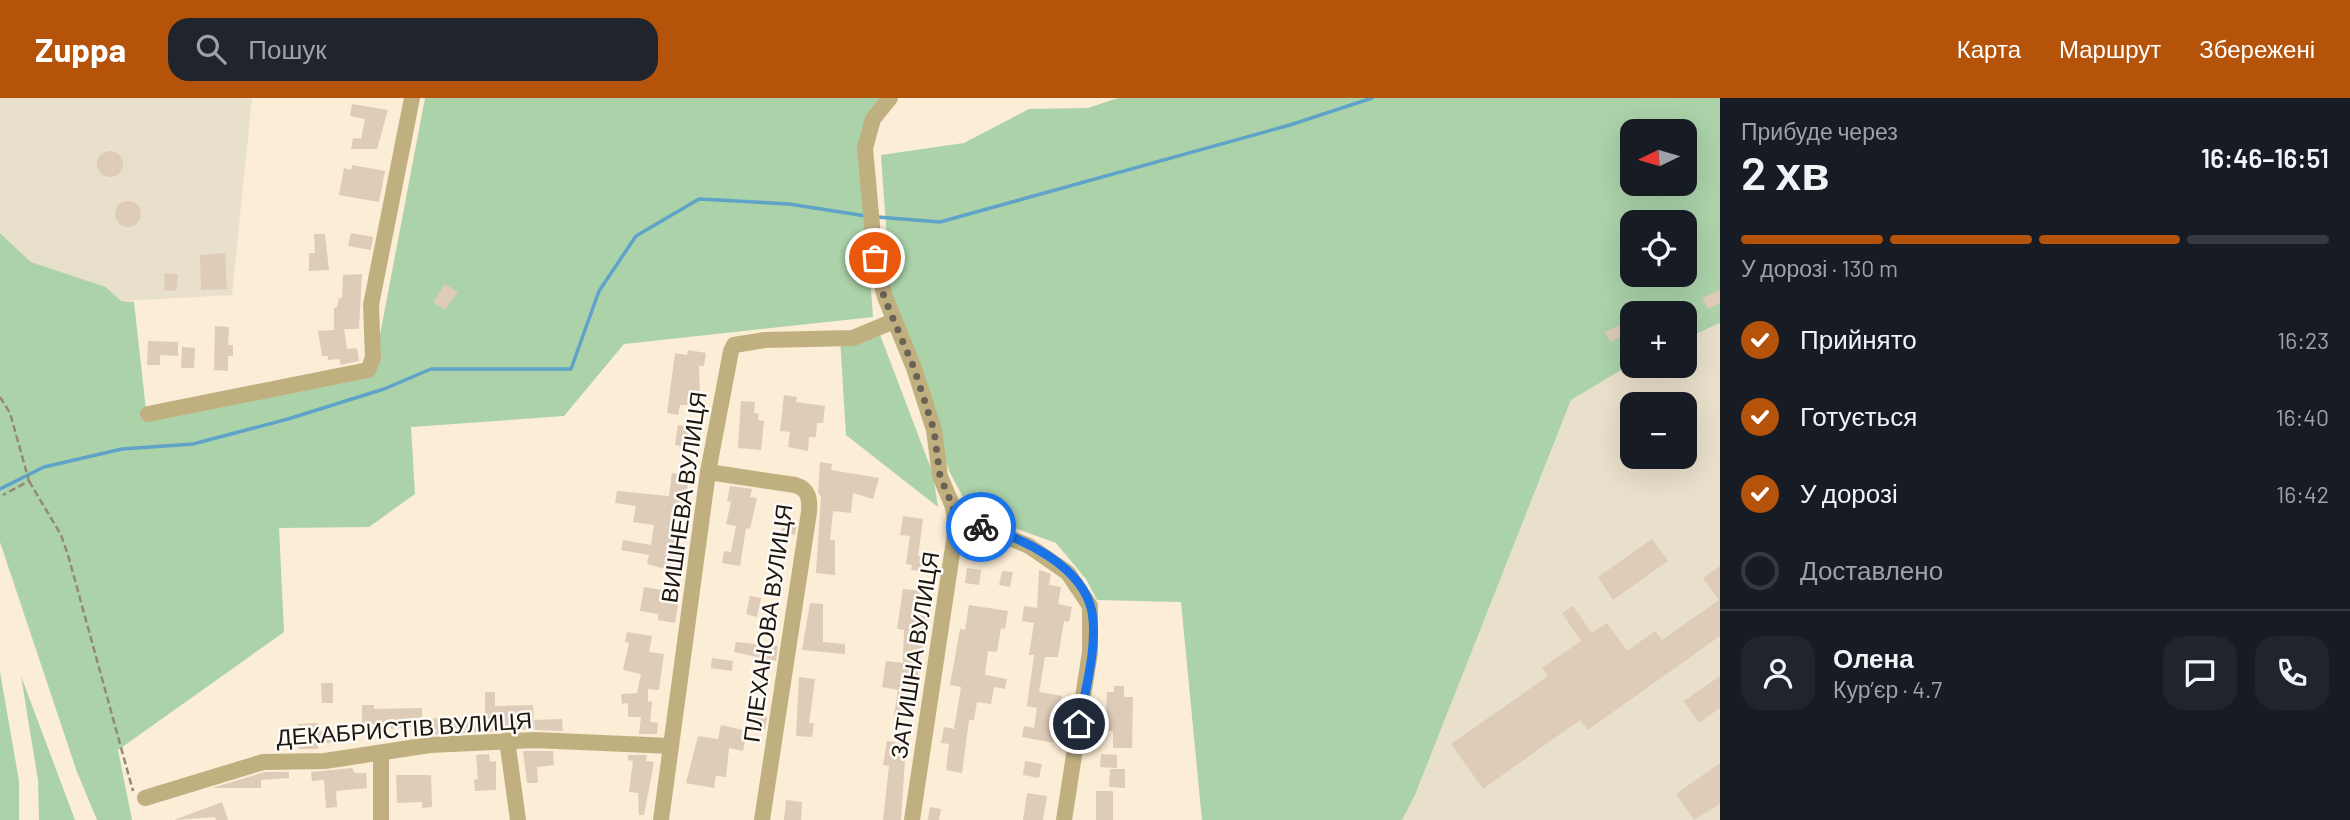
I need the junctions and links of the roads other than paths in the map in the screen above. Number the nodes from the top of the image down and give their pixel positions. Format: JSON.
{"nodes":[{"id":1,"x":412,"y":98,"type":"edge"},
{"id":2,"x":890,"y":98,"type":"edge"},
{"id":3,"x":894,"y":321,"type":"junction"},
{"id":4,"x":148,"y":414,"type":"dead end"},
{"id":5,"x":708,"y":472,"type":"junction"},
{"id":6,"x":956,"y":527,"type":"junction"},
{"id":7,"x":507,"y":740,"type":"junction"},
{"id":8,"x":671,"y":746,"type":"junction"},
{"id":9,"x":381,"y":753,"type":"junction"},
{"id":10,"x":145,"y":798,"type":"road end"},
{"id":11,"x":381,"y":820,"type":"edge"},
{"id":12,"x":518,"y":820,"type":"edge"},
{"id":13,"x":661,"y":820,"type":"edge"},
{"id":14,"x":762,"y":820,"type":"edge"},
{"id":15,"x":912,"y":820,"type":"edge"},
{"id":16,"x":1065,"y":820,"type":"edge"}],
"edges":[{"from":1,"to":4,"type":"street"},
{"from":2,"to":3,"type":"street","name":"ЗАТИШНА ВУЛИЦЯ"},
{"from":3,"to":5,"type":"street","name":"ВИШНЕВА ВУЛИЦЯ"},
{"from":3,"to":6,"type":"street","name":"ЗАТИШНА ВУЛИЦЯ"},
{"from":5,"to":8,"type":"street","name":"ВИШНЕВА ВУЛИЦЯ"},
{"from":5,"to":14,"type":"street","name":"ПЛЕХАНОВА ВУЛИЦЯ"},
{"from":6,"to":15,"type":"street","name":"ЗАТИШНА ВУЛИЦЯ"},
{"from":6,"to":16,"type":"street"},
{"from":7,"to":8,"type":"street","name":"ДЕКАБРИСТІВ ВУЛИЦЯ"},
{"from":7,"to":9,"type":"street","name":"ДЕКАБРИСТІВ ВУЛИЦЯ"},
{"from":7,"to":12,"type":"street"},
{"from":8,"to":13,"type":"street","name":"ВИШНЕВА ВУЛИЦЯ"},
{"from":9,"to":10,"type":"street","name":"ДЕКАБРИСТІВ ВУЛИЦЯ"},
{"from":9,"to":11,"type":"street"}]}
